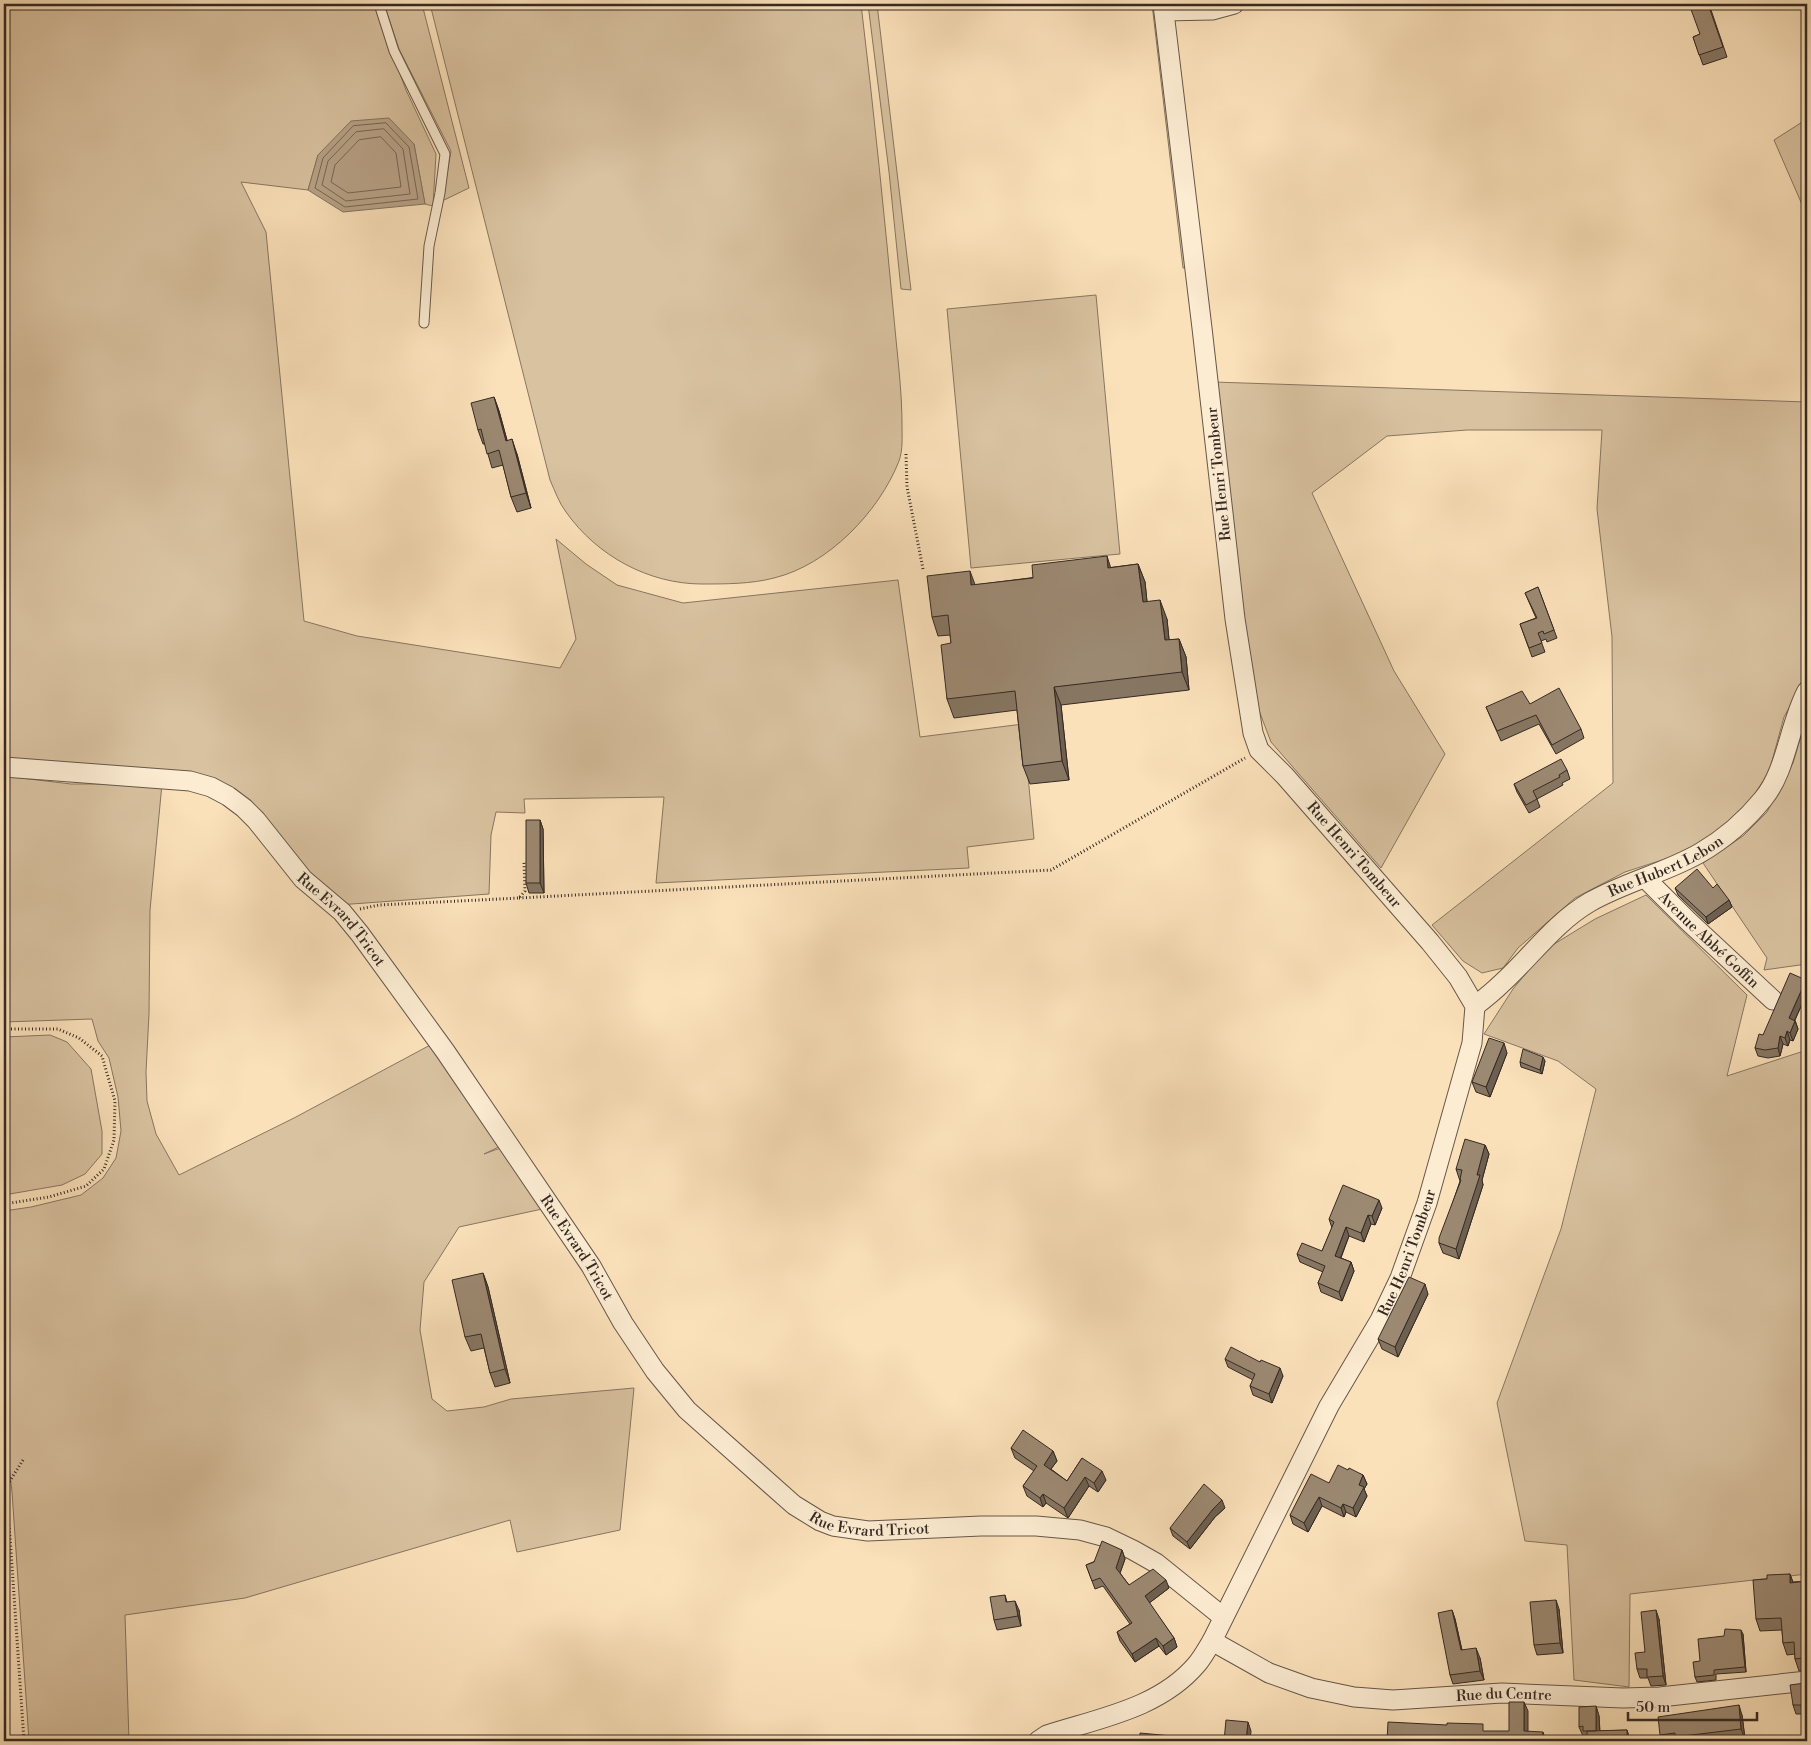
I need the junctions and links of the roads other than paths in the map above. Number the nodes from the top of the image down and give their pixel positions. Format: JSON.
{"nodes":[{"id":1,"x":379,"y":4,"type":"edge"},
{"id":2,"x":1234,"y":4,"type":"edge"},
{"id":3,"x":1163,"y":7,"type":"edge"},
{"id":4,"x":424,"y":323,"type":"dead end"},
{"id":5,"x":1807,"y":691,"type":"edge"},
{"id":6,"x":4,"y":767,"type":"edge"},
{"id":7,"x":1645,"y":878,"type":"junction"},
{"id":8,"x":1773,"y":1000,"type":"dead end"},
{"id":9,"x":1475,"y":1006,"type":"junction"},
{"id":10,"x":1223,"y":1618,"type":"junction"},
{"id":11,"x":1212,"y":1641,"type":"junction"},
{"id":12,"x":1807,"y":1681,"type":"edge"},
{"id":13,"x":1038,"y":1741,"type":"edge"}],
"edges":[{"from":1,"to":4,"type":"lane"},
{"from":2,"to":3,"type":"street","name":"Rue Henri Tombeur"},
{"from":3,"to":9,"type":"street","name":"Rue Henri Tombeur"},
{"from":5,"to":7,"type":"street","name":"Rue Hubert Lebon"},
{"from":6,"to":10,"type":"street","name":"Rue Evrard Tricot"},
{"from":7,"to":8,"type":"street","name":"Avenue Abbé Goffin"},
{"from":7,"to":9,"type":"street","name":"Rue Hubert Lebon"},
{"from":9,"to":10,"type":"street","name":"Rue Henri Tombeur"},
{"from":10,"to":11,"type":"street","name":"Rue Henri Tombeur"},
{"from":11,"to":12,"type":"street","name":"Rue du Centre"},
{"from":11,"to":13,"type":"street","name":"Rue Henri Tombeur"}]}
